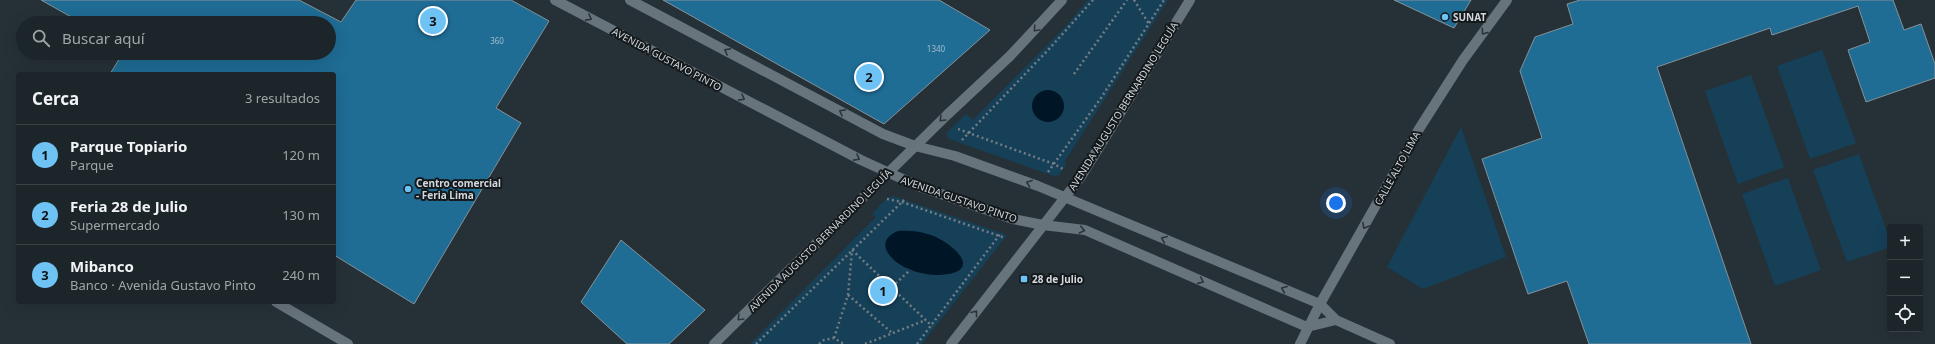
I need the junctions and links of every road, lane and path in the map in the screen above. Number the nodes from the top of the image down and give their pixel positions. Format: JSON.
{"nodes":[{"id":1,"x":555,"y":0,"type":"edge"},
{"id":2,"x":630,"y":0,"type":"edge"},
{"id":3,"x":1062,"y":0,"type":"edge"},
{"id":4,"x":1093,"y":0,"type":"edge"},
{"id":5,"x":1127,"y":0,"type":"edge"},
{"id":6,"x":1134,"y":0,"type":"edge"},
{"id":7,"x":1164,"y":0,"type":"edge"},
{"id":8,"x":1190,"y":0,"type":"edge"},
{"id":9,"x":1507,"y":0,"type":"edge"},
{"id":10,"x":1149,"y":24,"type":"junction"},
{"id":11,"x":1074,"y":74,"type":"dead end"},
{"id":12,"x":952,"y":127,"type":"dead end"},
{"id":13,"x":968,"y":134,"type":"junction"},
{"id":14,"x":959,"y":143,"type":"dead end"},
{"id":15,"x":915,"y":146,"type":"junction"},
{"id":16,"x":1054,"y":164,"type":"junction"},
{"id":17,"x":1064,"y":169,"type":"dead end"},
{"id":18,"x":888,"y":173,"type":"junction"},
{"id":19,"x":1047,"y":174,"type":"dead end"},
{"id":20,"x":1065,"y":197,"type":"junction"},
{"id":21,"x":886,"y":199,"type":"dead end"},
{"id":22,"x":903,"y":201,"type":"junction"},
{"id":23,"x":1043,"y":225,"type":"junction"},
{"id":24,"x":1000,"y":235,"type":"junction"},
{"id":25,"x":1005,"y":238,"type":"dead end"},
{"id":26,"x":852,"y":250,"type":"junction"},
{"id":27,"x":910,"y":270,"type":"dead end"},
{"id":28,"x":892,"y":287,"type":"junction"},
{"id":29,"x":848,"y":295,"type":"junction"},
{"id":30,"x":279,"y":304,"type":"edge"},
{"id":31,"x":1320,"y":304,"type":"junction"},
{"id":32,"x":926,"y":320,"type":"junction"},
{"id":33,"x":1336,"y":320,"type":"junction"},
{"id":34,"x":932,"y":326,"type":"junction"},
{"id":35,"x":1307,"y":327,"type":"junction"},
{"id":36,"x":891,"y":332,"type":"junction"},
{"id":37,"x":834,"y":338,"type":"junction"},
{"id":38,"x":348,"y":344,"type":"edge"},
{"id":39,"x":714,"y":344,"type":"edge"},
{"id":40,"x":756,"y":344,"type":"edge"},
{"id":41,"x":819,"y":344,"type":"edge"},
{"id":42,"x":844,"y":344,"type":"edge"},
{"id":43,"x":865,"y":344,"type":"edge"},
{"id":44,"x":917,"y":344,"type":"edge"},
{"id":45,"x":951,"y":344,"type":"edge"},
{"id":46,"x":1300,"y":344,"type":"edge"},
{"id":47,"x":1390,"y":344,"type":"edge"}],
"edges":[{"from":1,"to":18,"type":"main road","name":"AVENIDA GUSTAVO PINTO","one_way":true},
{"from":15,"to":2,"type":"main road","one_way":true},
{"from":3,"to":15,"type":"main road","name":"AVENIDA AUGUSTO BERNARDINO LEGUÍA","one_way":true},
{"from":4,"to":13,"type":"path"},
{"from":5,"to":11,"type":"path"},
{"from":6,"to":10,"type":"path"},
{"from":7,"to":10,"type":"path"},
{"from":8,"to":20,"type":"main road","name":"AVENIDA AUGUSTO BERNARDINO LEGUÍA"},
{"from":9,"to":31,"type":"main road","name":"CALLE ALTO LIMA","one_way":true},
{"from":10,"to":16,"type":"path"},
{"from":12,"to":13,"type":"path"},
{"from":13,"to":14,"type":"path"},
{"from":13,"to":16,"type":"path"},
{"from":15,"to":18,"type":"main road","name":"AVENIDA AUGUSTO BERNARDINO LEGUÍA"},
{"from":20,"to":15,"type":"main road","one_way":true},
{"from":16,"to":17,"type":"path"},
{"from":16,"to":19,"type":"path"},
{"from":18,"to":23,"type":"main road","name":"AVENIDA GUSTAVO PINTO"},
{"from":18,"to":39,"type":"main road","name":"AVENIDA AUGUSTO BERNARDINO LEGUÍA","one_way":true},
{"from":20,"to":23,"type":"main road","name":"AVENIDA AUGUSTO BERNARDINO LEGUÍA"},
{"from":31,"to":20,"type":"main road","one_way":true},
{"from":21,"to":22,"type":"path"},
{"from":22,"to":24,"type":"path"},
{"from":22,"to":26,"type":"path"},
{"from":23,"to":35,"type":"main road","name":"AVENIDA GUSTAVO PINTO","one_way":true},
{"from":45,"to":23,"type":"main road","name":"AVENIDA AUGUSTO BERNARDINO LEGUÍA","one_way":true},
{"from":24,"to":25,"type":"path"},
{"from":24,"to":34,"type":"path"},
{"from":26,"to":28,"type":"path"},
{"from":26,"to":29,"type":"path"},
{"from":26,"to":40,"type":"path"},
{"from":27,"to":28,"type":"path"},
{"from":28,"to":32,"type":"path"},
{"from":29,"to":36,"type":"path"},
{"from":29,"to":37,"type":"path"},
{"from":30,"to":38,"type":"main road"},
{"from":31,"to":33,"type":"main road"},
{"from":31,"to":35,"type":"main road","name":"CALLE ALTO LIMA"},
{"from":32,"to":34,"type":"path"},
{"from":32,"to":36,"type":"path"},
{"from":33,"to":35,"type":"main road"},
{"from":33,"to":47,"type":"main road"},
{"from":34,"to":44,"type":"path"},
{"from":35,"to":46,"type":"main road","name":"CALLE ALTO LIMA"},
{"from":36,"to":43,"type":"path"},
{"from":37,"to":41,"type":"path"},
{"from":37,"to":42,"type":"path"}]}
